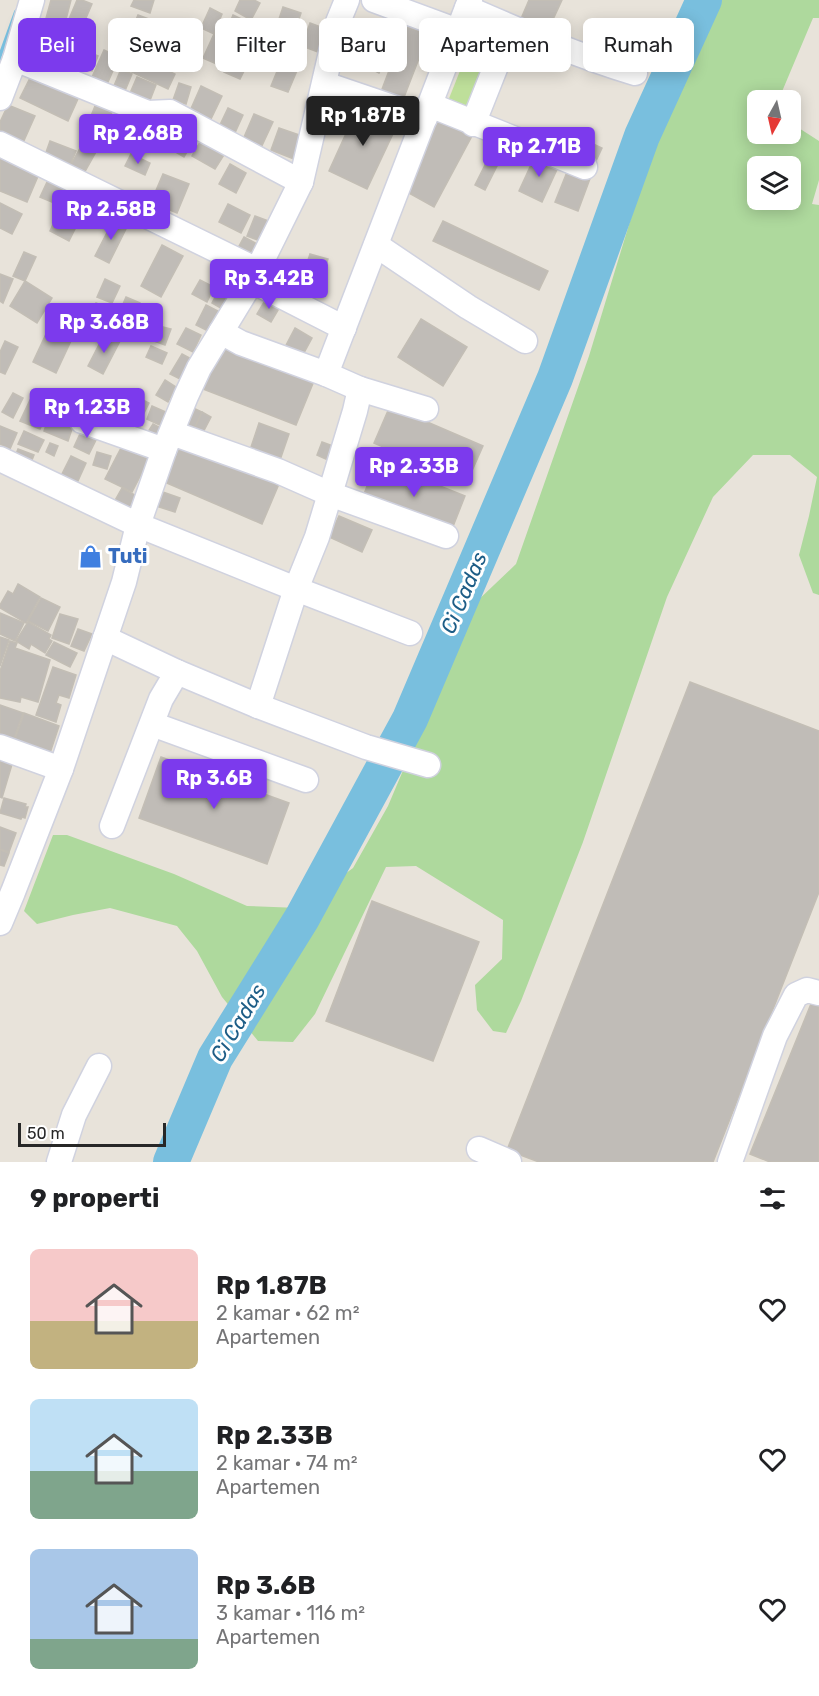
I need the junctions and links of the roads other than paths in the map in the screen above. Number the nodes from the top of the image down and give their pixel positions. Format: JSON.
{"nodes":[{"id":1,"x":32,"y":0,"type":"edge"},
{"id":2,"x":347,"y":0,"type":"edge"},
{"id":3,"x":374,"y":0,"type":"edge"},
{"id":4,"x":468,"y":4,"type":"edge"},
{"id":5,"x":423,"y":18,"type":"edge"},
{"id":6,"x":493,"y":18,"type":"edge"},
{"id":7,"x":571,"y":51,"type":"edge"},
{"id":8,"x":15,"y":58,"type":"junction"},
{"id":9,"x":442,"y":72,"type":"edge"},
{"id":10,"x":494,"y":72,"type":"edge"},
{"id":11,"x":636,"y":73,"type":"dead end"},
{"id":12,"x":325,"y":84,"type":"junction"},
{"id":13,"x":0,"y":98,"type":"edge"},
{"id":14,"x":427,"y":112,"type":"junction"},
{"id":15,"x":473,"y":124,"type":"junction"},
{"id":16,"x":0,"y":144,"type":"edge"},
{"id":17,"x":585,"y":167,"type":"dead end"},
{"id":18,"x":302,"y":182,"type":"junction"},
{"id":19,"x":376,"y":245,"type":"junction"},
{"id":20,"x":254,"y":275,"type":"junction"},
{"id":21,"x":344,"y":328,"type":"junction"},
{"id":22,"x":221,"y":332,"type":"junction"},
{"id":23,"x":525,"y":340,"type":"dead end"},
{"id":24,"x":326,"y":374,"type":"junction"},
{"id":25,"x":360,"y":389,"type":"junction"},
{"id":26,"x":426,"y":409,"type":"dead end"},
{"id":27,"x":82,"y":421,"type":"dead end"},
{"id":28,"x":168,"y":442,"type":"junction"},
{"id":29,"x":0,"y":459,"type":"edge"},
{"id":30,"x":330,"y":494,"type":"junction"},
{"id":31,"x":138,"y":525,"type":"junction"},
{"id":32,"x":446,"y":536,"type":"dead end"},
{"id":33,"x":296,"y":590,"type":"junction"},
{"id":34,"x":410,"y":633,"type":"dead end"},
{"id":35,"x":105,"y":638,"type":"junction"},
{"id":36,"x":177,"y":672,"type":"junction"},
{"id":37,"x":258,"y":706,"type":"junction"},
{"id":38,"x":152,"y":724,"type":"junction"},
{"id":39,"x":0,"y":747,"type":"edge"},
{"id":40,"x":418,"y":762,"type":"dead end"},
{"id":41,"x":61,"y":769,"type":"junction"},
{"id":42,"x":306,"y":780,"type":"dead end"},
{"id":43,"x":112,"y":826,"type":"dead end"},
{"id":44,"x":0,"y":923,"type":"edge"},
{"id":45,"x":819,"y":993,"type":"edge"},
{"id":46,"x":99,"y":1066,"type":"dead end"},
{"id":47,"x":479,"y":1149,"type":"dead end"},
{"id":48,"x":59,"y":1162,"type":"edge"},
{"id":49,"x":509,"y":1162,"type":"edge"},
{"id":50,"x":730,"y":1162,"type":"edge"}],
"edges":[{"from":1,"to":8,"type":"street"},
{"from":2,"to":12,"type":"street"},
{"from":3,"to":5,"type":"street"},
{"from":4,"to":6,"type":"street"},
{"from":7,"to":11,"type":"street"},
{"from":8,"to":13,"type":"street"},
{"from":8,"to":18,"type":"street"},
{"from":9,"to":14,"type":"street"},
{"from":10,"to":15,"type":"street"},
{"from":12,"to":14,"type":"street"},
{"from":12,"to":18,"type":"street"},
{"from":14,"to":15,"type":"street"},
{"from":14,"to":19,"type":"street"},
{"from":15,"to":17,"type":"street"},
{"from":16,"to":20,"type":"street"},
{"from":18,"to":20,"type":"street"},
{"from":19,"to":21,"type":"street"},
{"from":19,"to":23,"type":"street"},
{"from":20,"to":21,"type":"street"},
{"from":20,"to":22,"type":"street"},
{"from":21,"to":24,"type":"street"},
{"from":22,"to":24,"type":"street"},
{"from":22,"to":28,"type":"street"},
{"from":24,"to":25,"type":"street"},
{"from":25,"to":26,"type":"street"},
{"from":25,"to":30,"type":"street"},
{"from":27,"to":28,"type":"street"},
{"from":28,"to":30,"type":"street"},
{"from":28,"to":31,"type":"street"},
{"from":29,"to":31,"type":"street"},
{"from":30,"to":32,"type":"street"},
{"from":30,"to":33,"type":"street"},
{"from":31,"to":33,"type":"street"},
{"from":31,"to":35,"type":"street"},
{"from":33,"to":34,"type":"street"},
{"from":33,"to":37,"type":"street"},
{"from":35,"to":36,"type":"street"},
{"from":35,"to":41,"type":"street"},
{"from":36,"to":37,"type":"street"},
{"from":36,"to":38,"type":"street"},
{"from":37,"to":40,"type":"street"},
{"from":38,"to":42,"type":"street"},
{"from":38,"to":43,"type":"street"},
{"from":39,"to":41,"type":"street"},
{"from":41,"to":44,"type":"street"},
{"from":45,"to":50,"type":"street"},
{"from":46,"to":48,"type":"street"},
{"from":47,"to":49,"type":"street"}]}
